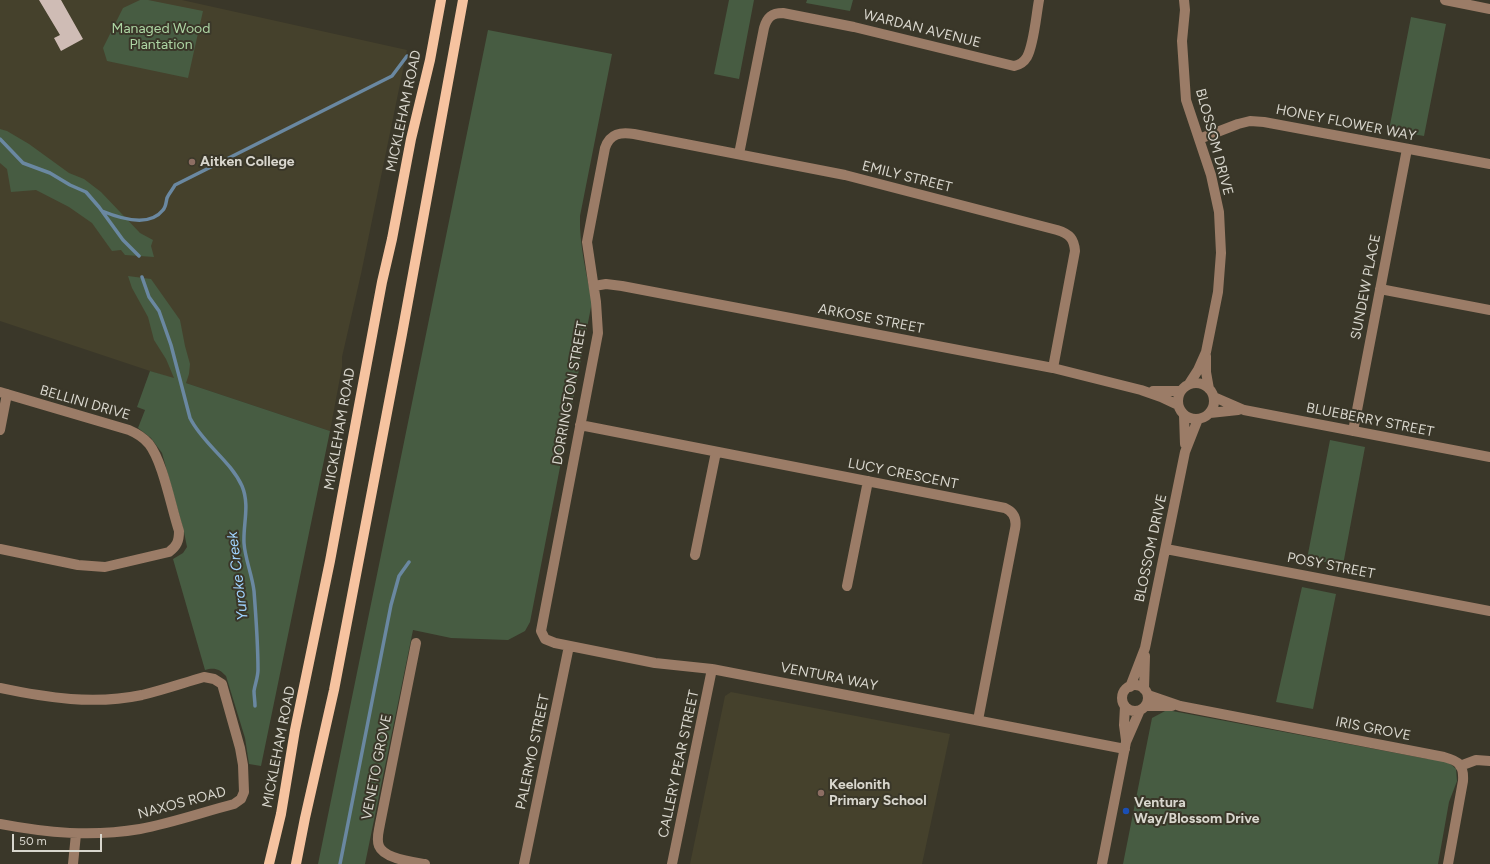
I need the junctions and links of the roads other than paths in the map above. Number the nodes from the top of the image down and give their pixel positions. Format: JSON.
{"nodes":[{"id":1,"x":441,"y":0,"type":"edge"},
{"id":2,"x":463,"y":0,"type":"edge"},
{"id":3,"x":1039,"y":0,"type":"edge"},
{"id":4,"x":1188,"y":0,"type":"edge"},
{"id":5,"x":1445,"y":0,"type":"edge"},
{"id":6,"x":1185,"y":5,"type":"edge"},
{"id":7,"x":1490,"y":9,"type":"edge"},
{"id":8,"x":1199,"y":139,"type":"junction"},
{"id":9,"x":607,"y":144,"type":"joint"},
{"id":10,"x":1407,"y":149,"type":"junction"},
{"id":11,"x":739,"y":154,"type":"junction"},
{"id":12,"x":1490,"y":164,"type":"edge"},
{"id":13,"x":594,"y":286,"type":"junction"},
{"id":14,"x":1380,"y":290,"type":"junction"},
{"id":15,"x":1490,"y":310,"type":"edge"},
{"id":16,"x":1206,"y":352,"type":"junction"},
{"id":17,"x":1052,"y":368,"type":"junction"},
{"id":18,"x":1189,"y":384,"type":"junction"},
{"id":19,"x":1141,"y":390,"type":"junction"},
{"id":20,"x":1180,"y":391,"type":"junction"},
{"id":21,"x":4,"y":393,"type":"edge"},
{"id":22,"x":1211,"y":393,"type":"junction"},
{"id":23,"x":1178,"y":406,"type":"junction"},
{"id":24,"x":1244,"y":410,"type":"junction"},
{"id":25,"x":1210,"y":413,"type":"junction"},
{"id":26,"x":1184,"y":415,"type":"junction"},
{"id":27,"x":1198,"y":419,"type":"junction"},
{"id":28,"x":580,"y":424,"type":"junction"},
{"id":29,"x":0,"y":430,"type":"edge"},
{"id":30,"x":1353,"y":430,"type":"junction"},
{"id":31,"x":716,"y":452,"type":"junction"},
{"id":32,"x":1185,"y":452,"type":"junction"},
{"id":33,"x":1490,"y":457,"type":"edge"},
{"id":34,"x":868,"y":481,"type":"junction"},
{"id":35,"x":0,"y":549,"type":"edge"},
{"id":36,"x":1166,"y":549,"type":"junction"},
{"id":37,"x":695,"y":555,"type":"dead end"},
{"id":38,"x":847,"y":586,"type":"dead end"},
{"id":39,"x":1490,"y":611,"type":"edge"},
{"id":40,"x":541,"y":622,"type":"joint"},
{"id":41,"x":416,"y":643,"type":"dead end"},
{"id":42,"x":569,"y":646,"type":"junction"},
{"id":43,"x":1145,"y":648,"type":"junction"},
{"id":44,"x":712,"y":669,"type":"junction"},
{"id":45,"x":1130,"y":687,"type":"junction"},
{"id":46,"x":0,"y":688,"type":"edge"},
{"id":47,"x":1146,"y":692,"type":"junction"},
{"id":48,"x":1125,"y":706,"type":"junction"},
{"id":49,"x":1180,"y":706,"type":"junction"},
{"id":50,"x":1143,"y":708,"type":"junction"},
{"id":51,"x":978,"y":720,"type":"junction"},
{"id":52,"x":1125,"y":746,"type":"junction"},
{"id":53,"x":1490,"y":761,"type":"edge"},
{"id":54,"x":1460,"y":766,"type":"junction"},
{"id":55,"x":0,"y":824,"type":"edge"},
{"id":56,"x":76,"y":834,"type":"junction"},
{"id":57,"x":72,"y":864,"type":"edge"},
{"id":58,"x":269,"y":864,"type":"edge"},
{"id":59,"x":296,"y":864,"type":"edge"},
{"id":60,"x":425,"y":864,"type":"edge"},
{"id":61,"x":524,"y":864,"type":"edge"},
{"id":62,"x":672,"y":864,"type":"edge"},
{"id":63,"x":1102,"y":864,"type":"edge"},
{"id":64,"x":1448,"y":864,"type":"edge"}],
"edges":[{"from":1,"to":58,"type":"main road","name":"MICKLEHAM ROAD"},
{"from":2,"to":59,"type":"main road"},
{"from":3,"to":11,"type":"street","name":"WARDAN AVENUE"},
{"from":4,"to":6,"type":"street","name":"BLOSSOM DRIVE"},
{"from":5,"to":7,"type":"street"},
{"from":6,"to":8,"type":"street","name":"BLOSSOM DRIVE"},
{"from":8,"to":10,"type":"street","name":"HONEY FLOWER WAY"},
{"from":8,"to":16,"type":"street","name":"BLOSSOM DRIVE"},
{"from":9,"to":11,"type":"street","name":"EMILY STREET"},
{"from":9,"to":13,"type":"street","name":"DORRINGTON STREET"},
{"from":10,"to":12,"type":"street","name":"HONEY FLOWER WAY"},
{"from":10,"to":14,"type":"street","name":"SUNDEW PLACE"},
{"from":11,"to":17,"type":"street","name":"EMILY STREET"},
{"from":13,"to":17,"type":"street","name":"ARKOSE STREET"},
{"from":13,"to":28,"type":"street","name":"DORRINGTON STREET"},
{"from":14,"to":15,"type":"street"},
{"from":14,"to":30,"type":"street","name":"SUNDEW PLACE"},
{"from":16,"to":18,"type":"street","name":"BLOSSOM DRIVE"},
{"from":16,"to":22,"type":"street","name":"BLOSSOM DRIVE"},
{"from":17,"to":19,"type":"street","name":"ARKOSE STREET"},
{"from":18,"to":20,"type":"street"},
{"from":18,"to":22,"type":"street"},
{"from":19,"to":20,"type":"street","name":"ARKOSE STREET"},
{"from":19,"to":23,"type":"street","name":"ARKOSE STREET"},
{"from":20,"to":23,"type":"street"},
{"from":21,"to":29,"type":"street"},
{"from":21,"to":35,"type":"street","name":"BELLINI DRIVE"},
{"from":22,"to":24,"type":"street","name":"BLUEBERRY STREET"},
{"from":22,"to":25,"type":"street"},
{"from":23,"to":26,"type":"street"},
{"from":24,"to":25,"type":"street","name":"BLUEBERRY STREET"},
{"from":24,"to":30,"type":"street","name":"BLUEBERRY STREET"},
{"from":25,"to":27,"type":"street"},
{"from":26,"to":27,"type":"street"},
{"from":26,"to":32,"type":"street","name":"BLOSSOM DRIVE"},
{"from":27,"to":32,"type":"street","name":"BLOSSOM DRIVE"},
{"from":28,"to":31,"type":"street","name":"LUCY CRESCENT"},
{"from":28,"to":40,"type":"street","name":"DORRINGTON STREET"},
{"from":30,"to":33,"type":"street","name":"BLUEBERRY STREET"},
{"from":31,"to":34,"type":"street","name":"LUCY CRESCENT"},
{"from":31,"to":37,"type":"street"},
{"from":32,"to":36,"type":"street","name":"BLOSSOM DRIVE"},
{"from":34,"to":38,"type":"street"},
{"from":34,"to":51,"type":"street","name":"LUCY CRESCENT"},
{"from":36,"to":39,"type":"street","name":"POSY STREET"},
{"from":36,"to":43,"type":"street","name":"BLOSSOM DRIVE"},
{"from":40,"to":42,"type":"street","name":"VENTURA WAY"},
{"from":41,"to":60,"type":"street","name":"VENETO GROVE"},
{"from":42,"to":44,"type":"street","name":"VENTURA WAY"},
{"from":42,"to":61,"type":"street","name":"PALERMO STREET"},
{"from":43,"to":45,"type":"street","name":"BLOSSOM DRIVE"},
{"from":43,"to":47,"type":"street","name":"BLOSSOM DRIVE"},
{"from":44,"to":51,"type":"street","name":"VENTURA WAY"},
{"from":44,"to":62,"type":"street","name":"CALLERY PEAR STREET"},
{"from":45,"to":47,"type":"street"},
{"from":45,"to":48,"type":"street"},
{"from":46,"to":56,"type":"street","name":"NAXOS ROAD"},
{"from":47,"to":49,"type":"street","name":"IRIS GROVE"},
{"from":47,"to":50,"type":"street"},
{"from":48,"to":50,"type":"street"},
{"from":48,"to":52,"type":"street"},
{"from":49,"to":50,"type":"street","name":"IRIS GROVE"},
{"from":49,"to":54,"type":"street","name":"IRIS GROVE"},
{"from":50,"to":52,"type":"street"},
{"from":51,"to":52,"type":"street","name":"VENTURA WAY"},
{"from":52,"to":63,"type":"street"},
{"from":53,"to":54,"type":"street"},
{"from":54,"to":64,"type":"street"},
{"from":55,"to":56,"type":"street","name":"NAXOS ROAD"},
{"from":56,"to":57,"type":"street"}]}
